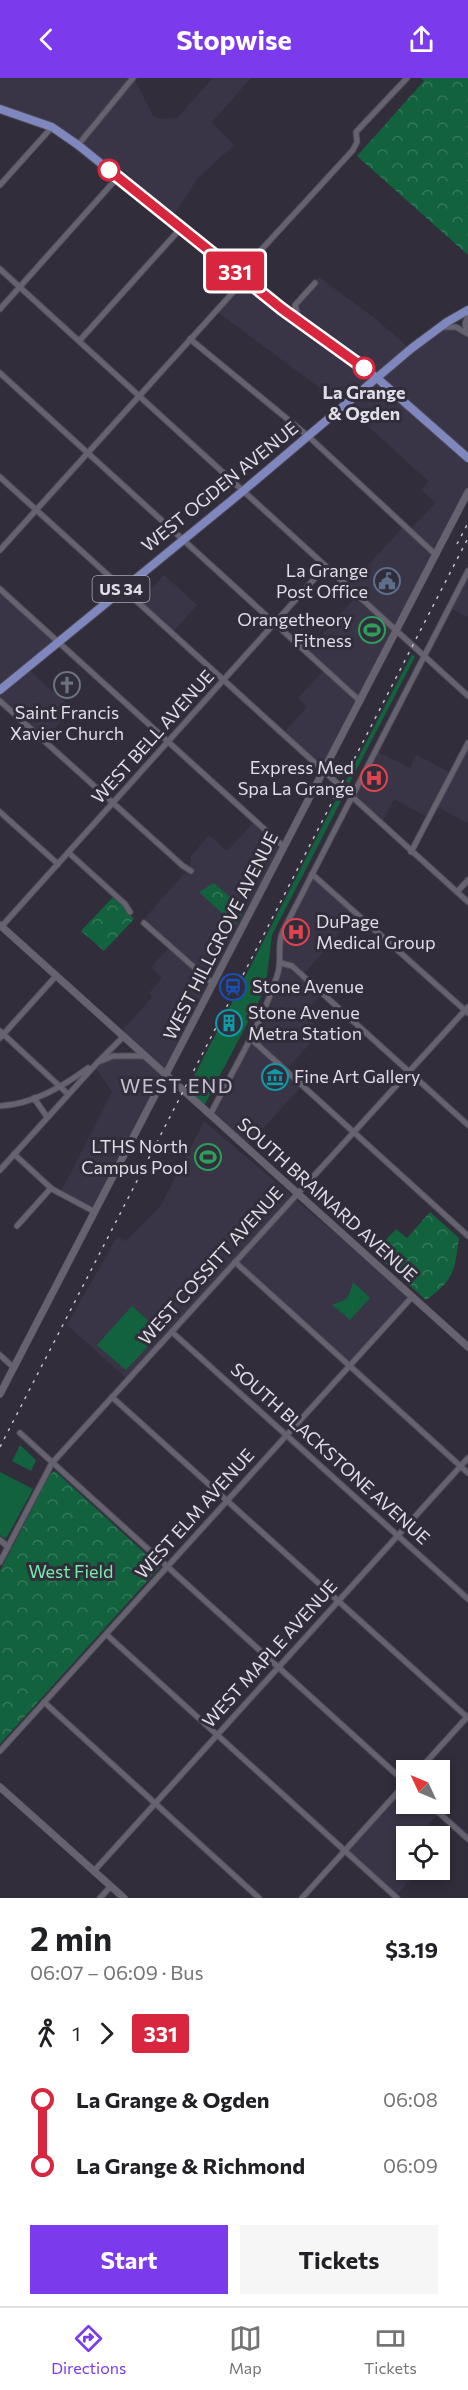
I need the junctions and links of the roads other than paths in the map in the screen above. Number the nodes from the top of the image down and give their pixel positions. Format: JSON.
{"nodes":[{"id":1,"x":407,"y":78,"type":"edge"},
{"id":2,"x":129,"y":79,"type":"edge"},
{"id":3,"x":0,"y":109,"type":"edge"},
{"id":4,"x":50,"y":126,"type":"junction"},
{"id":5,"x":78,"y":145,"type":"junction"},
{"id":6,"x":118,"y":177,"type":"junction"},
{"id":7,"x":0,"y":185,"type":"edge"},
{"id":8,"x":181,"y":228,"type":"junction"},
{"id":9,"x":0,"y":269,"type":"edge"},
{"id":10,"x":242,"y":277,"type":"junction"},
{"id":11,"x":315,"y":283,"type":"dead end"},
{"id":12,"x":19,"y":287,"type":"junction"},
{"id":13,"x":0,"y":309,"type":"edge"},
{"id":14,"x":468,"y":310,"type":"edge"},
{"id":15,"x":468,"y":316,"type":"edge"},
{"id":16,"x":302,"y":323,"type":"junction"},
{"id":17,"x":440,"y":327,"type":"junction"},
{"id":18,"x":468,"y":333,"type":"edge"},
{"id":19,"x":190,"y":339,"type":"junction"},
{"id":20,"x":80,"y":340,"type":"junction"},
{"id":21,"x":0,"y":373,"type":"edge"},
{"id":22,"x":377,"y":378,"type":"junction"},
{"id":23,"x":140,"y":395,"type":"junction"},
{"id":24,"x":308,"y":436,"type":"junction"},
{"id":25,"x":88,"y":452,"type":"junction"},
{"id":26,"x":468,"y":458,"type":"edge"},
{"id":27,"x":0,"y":477,"type":"edge"},
{"id":28,"x":243,"y":491,"type":"junction"},
{"id":29,"x":468,"y":492,"type":"edge"},
{"id":30,"x":37,"y":510,"type":"junction"},
{"id":31,"x":182,"y":539,"type":"junction"},
{"id":32,"x":0,"y":550,"type":"edge"},
{"id":33,"x":435,"y":555,"type":"junction"},
{"id":34,"x":325,"y":567,"type":"junction"},
{"id":35,"x":468,"y":571,"type":"edge"},
{"id":36,"x":122,"y":588,"type":"junction"},
{"id":37,"x":0,"y":589,"type":"edge"},
{"id":38,"x":274,"y":624,"type":"junction"},
{"id":39,"x":396,"y":631,"type":"junction"},
{"id":40,"x":58,"y":642,"type":"junction"},
{"id":41,"x":423,"y":655,"type":"junction"},
{"id":42,"x":223,"y":680,"type":"junction"},
{"id":43,"x":0,"y":690,"type":"edge"},
{"id":44,"x":468,"y":696,"type":"edge"},
{"id":45,"x":0,"y":701,"type":"edge"},
{"id":46,"x":360,"y":701,"type":"junction"},
{"id":47,"x":168,"y":742,"type":"junction"},
{"id":48,"x":468,"y":743,"type":"edge"},
{"id":49,"x":323,"y":771,"type":"junction"},
{"id":50,"x":351,"y":797,"type":"junction"},
{"id":51,"x":113,"y":804,"type":"junction"},
{"id":52,"x":0,"y":812,"type":"edge"},
{"id":53,"x":284,"y":847,"type":"junction"},
{"id":54,"x":411,"y":852,"type":"junction"},
{"id":55,"x":69,"y":853,"type":"junction"},
{"id":56,"x":58,"y":864,"type":"junction"},
{"id":57,"x":191,"y":871,"type":"dead end"},
{"id":58,"x":312,"y":874,"type":"junction"},
{"id":59,"x":468,"y":880,"type":"edge"},
{"id":60,"x":457,"y":892,"type":"junction"},
{"id":61,"x":468,"y":902,"type":"edge"},
{"id":62,"x":130,"y":912,"type":"dead end"},
{"id":63,"x":144,"y":923,"type":"dead end"},
{"id":64,"x":1,"y":926,"type":"edge"},
{"id":65,"x":280,"y":963,"type":"junction"},
{"id":66,"x":56,"y":976,"type":"junction"},
{"id":67,"x":213,"y":984,"type":"junction"},
{"id":68,"x":467,"y":1010,"type":"edge"},
{"id":69,"x":1,"y":1035,"type":"edge"},
{"id":70,"x":124,"y":1036,"type":"junction"},
{"id":71,"x":250,"y":1038,"type":"junction"},
{"id":72,"x":146,"y":1056,"type":"junction"},
{"id":73,"x":97,"y":1063,"type":"junction"},
{"id":74,"x":409,"y":1072,"type":"junction"},
{"id":75,"x":166,"y":1074,"type":"junction"},
{"id":76,"x":60,"y":1087,"type":"junction"},
{"id":77,"x":68,"y":1094,"type":"junction"},
{"id":78,"x":34,"y":1098,"type":"junction"},
{"id":79,"x":0,"y":1106,"type":"edge"},
{"id":80,"x":210,"y":1115,"type":"junction"},
{"id":81,"x":47,"y":1117,"type":"junction"},
{"id":82,"x":468,"y":1125,"type":"edge"},
{"id":83,"x":353,"y":1133,"type":"junction"},
{"id":84,"x":14,"y":1154,"type":"junction"},
{"id":85,"x":0,"y":1170,"type":"edge"},
{"id":86,"x":51,"y":1188,"type":"junction"},
{"id":87,"x":297,"y":1194,"type":"junction"},
{"id":88,"x":95,"y":1212,"type":"junction"},
{"id":89,"x":17,"y":1226,"type":"dead end"},
{"id":90,"x":468,"y":1235,"type":"edge"},
{"id":91,"x":235,"y":1262,"type":"junction"},
{"id":92,"x":412,"y":1297,"type":"junction"},
{"id":93,"x":172,"y":1332,"type":"junction"},
{"id":94,"x":468,"y":1347,"type":"edge"},
{"id":95,"x":0,"y":1355,"type":"edge"},
{"id":96,"x":350,"y":1366,"type":"junction"},
{"id":97,"x":13,"y":1367,"type":"junction"},
{"id":98,"x":0,"y":1394,"type":"edge"},
{"id":99,"x":112,"y":1397,"type":"junction"},
{"id":100,"x":20,"y":1433,"type":"dead end"},
{"id":101,"x":287,"y":1435,"type":"junction"},
{"id":102,"x":468,"y":1458,"type":"edge"},
{"id":103,"x":52,"y":1463,"type":"junction"},
{"id":104,"x":460,"y":1467,"type":"junction"},
{"id":105,"x":468,"y":1473,"type":"edge"},
{"id":106,"x":227,"y":1501,"type":"junction"},
{"id":107,"x":398,"y":1536,"type":"junction"},
{"id":108,"x":0,"y":1540,"type":"edge"},
{"id":109,"x":8,"y":1547,"type":"junction"},
{"id":110,"x":0,"y":1562,"type":"edge"},
{"id":111,"x":167,"y":1567,"type":"junction"},
{"id":112,"x":468,"y":1599,"type":"edge"},
{"id":113,"x":338,"y":1601,"type":"junction"},
{"id":114,"x":107,"y":1635,"type":"junction"},
{"id":115,"x":279,"y":1667,"type":"junction"},
{"id":116,"x":44,"y":1702,"type":"junction"},
{"id":117,"x":468,"y":1717,"type":"edge"},
{"id":118,"x":217,"y":1735,"type":"junction"},
{"id":119,"x":0,"y":1751,"type":"edge"},
{"id":120,"x":428,"y":1760,"type":"edge"},
{"id":121,"x":396,"y":1774,"type":"edge"},
{"id":122,"x":0,"y":1787,"type":"edge"},
{"id":123,"x":396,"y":1794,"type":"edge"},
{"id":124,"x":154,"y":1804,"type":"junction"},
{"id":125,"x":440,"y":1814,"type":"edge"},
{"id":126,"x":468,"y":1839,"type":"edge"},
{"id":127,"x":345,"y":1852,"type":"junction"},
{"id":128,"x":94,"y":1871,"type":"junction"},
{"id":129,"x":111,"y":1886,"type":"junction"},
{"id":130,"x":100,"y":1898,"type":"edge"},
{"id":131,"x":124,"y":1898,"type":"edge"},
{"id":132,"x":259,"y":1898,"type":"edge"},
{"id":133,"x":302,"y":1898,"type":"edge"},
{"id":134,"x":396,"y":1898,"type":"edge"}],
"edges":[{"from":1,"to":10,"type":"street"},
{"from":2,"to":5,"type":"street"},
{"from":3,"to":4,"type":"main road"},
{"from":4,"to":5,"type":"main road"},
{"from":4,"to":7,"type":"street"},
{"from":5,"to":6,"type":"main road"},
{"from":6,"to":8,"type":"main road"},
{"from":6,"to":12,"type":"street"},
{"from":8,"to":10,"type":"main road"},
{"from":8,"to":20,"type":"street"},
{"from":9,"to":12,"type":"street"},
{"from":10,"to":16,"type":"main road"},
{"from":10,"to":19,"type":"street"},
{"from":11,"to":16,"type":"street"},
{"from":12,"to":13,"type":"street"},
{"from":12,"to":20,"type":"street"},
{"from":14,"to":17,"type":"main road","number":"US 34"},
{"from":15,"to":18,"type":"street"},
{"from":16,"to":22,"type":"main road"},
{"from":17,"to":18,"type":"street"},
{"from":17,"to":22,"type":"main road","number":"US 34"},
{"from":19,"to":23,"type":"street"},
{"from":19,"to":24,"type":"street"},
{"from":20,"to":23,"type":"street"},
{"from":21,"to":25,"type":"street"},
{"from":22,"to":24,"type":"main road","name":"WEST OGDEN AVENUE","number":"US 34"},
{"from":22,"to":26,"type":"main road"},
{"from":23,"to":25,"type":"street"},
{"from":23,"to":28,"type":"street"},
{"from":24,"to":28,"type":"main road","name":"WEST OGDEN AVENUE","number":"US 34"},
{"from":24,"to":33,"type":"street"},
{"from":25,"to":30,"type":"street"},
{"from":25,"to":31,"type":"street"},
{"from":27,"to":30,"type":"street"},
{"from":28,"to":31,"type":"main road","name":"WEST OGDEN AVENUE","number":"US 34"},
{"from":28,"to":34,"type":"street"},
{"from":29,"to":33,"type":"street","name":"WEST HILLGROVE AVENUE"},
{"from":30,"to":32,"type":"street"},
{"from":30,"to":36,"type":"street"},
{"from":31,"to":36,"type":"main road","name":"WEST OGDEN AVENUE","number":"US 34"},
{"from":31,"to":38,"type":"street"},
{"from":33,"to":39,"type":"street","name":"WEST HILLGROVE AVENUE"},
{"from":34,"to":38,"type":"street","name":"WEST BELL AVENUE"},
{"from":34,"to":39,"type":"street"},
{"from":35,"to":41,"type":"street"},
{"from":36,"to":40,"type":"main road","name":"WEST OGDEN AVENUE","number":"US 34"},
{"from":36,"to":42,"type":"street"},
{"from":37,"to":40,"type":"street"},
{"from":38,"to":42,"type":"street","name":"WEST BELL AVENUE"},
{"from":38,"to":46,"type":"street"},
{"from":39,"to":41,"type":"street"},
{"from":39,"to":46,"type":"street","name":"WEST HILLGROVE AVENUE"},
{"from":40,"to":43,"type":"main road","name":"WEST OGDEN AVENUE","number":"US 34"},
{"from":40,"to":47,"type":"street"},
{"from":41,"to":44,"type":"street"},
{"from":41,"to":50,"type":"street"},
{"from":42,"to":47,"type":"street","name":"WEST BELL AVENUE"},
{"from":42,"to":49,"type":"street"},
{"from":45,"to":51,"type":"street"},
{"from":46,"to":49,"type":"street","name":"WEST HILLGROVE AVENUE"},
{"from":47,"to":51,"type":"street","name":"WEST BELL AVENUE"},
{"from":47,"to":53,"type":"street"},
{"from":48,"to":54,"type":"street"},
{"from":49,"to":50,"type":"street"},
{"from":49,"to":53,"type":"street","name":"WEST HILLGROVE AVENUE"},
{"from":50,"to":54,"type":"street"},
{"from":50,"to":58,"type":"street"},
{"from":51,"to":55,"type":"street","name":"WEST BELL AVENUE"},
{"from":51,"to":57,"type":"street"},
{"from":52,"to":56,"type":"street"},
{"from":53,"to":67,"type":"street","name":"WEST HILLGROVE AVENUE"},
{"from":54,"to":60,"type":"street"},
{"from":55,"to":56,"type":"street","name":"WEST BELL AVENUE"},
{"from":55,"to":62,"type":"street"},
{"from":56,"to":64,"type":"street","name":"WEST BELL AVENUE"},
{"from":58,"to":65,"type":"street"},
{"from":58,"to":68,"type":"street"},
{"from":59,"to":60,"type":"street"},
{"from":60,"to":61,"type":"street"},
{"from":63,"to":67,"type":"street"},
{"from":64,"to":66,"type":"street","name":"SOUTH BRAINARD AVENUE"},
{"from":65,"to":71,"type":"street"},
{"from":65,"to":74,"type":"street"},
{"from":66,"to":69,"type":"street"},
{"from":66,"to":70,"type":"street","name":"SOUTH BRAINARD AVENUE"},
{"from":67,"to":75,"type":"street","name":"WEST HILLGROVE AVENUE"},
{"from":68,"to":74,"type":"street","name":"WEST COSSITT AVENUE"},
{"from":69,"to":76,"type":"street"},
{"from":70,"to":72,"type":"street","name":"SOUTH BRAINARD AVENUE"},
{"from":70,"to":73,"type":"street"},
{"from":71,"to":80,"type":"street"},
{"from":71,"to":83,"type":"street"},
{"from":72,"to":73,"type":"street"},
{"from":72,"to":75,"type":"street","name":"SOUTH BRAINARD AVENUE"},
{"from":73,"to":76,"type":"street"},
{"from":73,"to":77,"type":"street"},
{"from":74,"to":82,"type":"street"},
{"from":74,"to":83,"type":"street","name":"WEST COSSITT AVENUE"},
{"from":75,"to":80,"type":"street","name":"SOUTH BRAINARD AVENUE"},
{"from":75,"to":88,"type":"street","name":"WEST HILLGROVE AVENUE"},
{"from":76,"to":77,"type":"street"},
{"from":76,"to":78,"type":"street"},
{"from":77,"to":81,"type":"street"},
{"from":78,"to":79,"type":"street"},
{"from":78,"to":81,"type":"street"},
{"from":80,"to":87,"type":"street","name":"SOUTH BRAINARD AVENUE"},
{"from":81,"to":84,"type":"street"},
{"from":83,"to":87,"type":"street","name":"WEST COSSITT AVENUE"},
{"from":83,"to":90,"type":"street"},
{"from":84,"to":85,"type":"street"},
{"from":84,"to":86,"type":"street"},
{"from":86,"to":88,"type":"street"},
{"from":86,"to":89,"type":"street"},
{"from":87,"to":91,"type":"street","name":"WEST COSSITT AVENUE"},
{"from":87,"to":92,"type":"street","name":"SOUTH BRAINARD AVENUE"},
{"from":88,"to":97,"type":"street","name":"WEST HILLGROVE AVENUE"},
{"from":91,"to":93,"type":"street","name":"WEST COSSITT AVENUE"},
{"from":91,"to":96,"type":"street"},
{"from":92,"to":94,"type":"street","name":"SOUTH BRAINARD AVENUE"},
{"from":92,"to":96,"type":"street","name":"WEST ELM AVENUE"},
{"from":93,"to":99,"type":"street","name":"WEST COSSITT AVENUE"},
{"from":93,"to":101,"type":"street","name":"SOUTH BLACKSTONE AVENUE"},
{"from":95,"to":97,"type":"street"},
{"from":96,"to":101,"type":"street","name":"WEST ELM AVENUE"},
{"from":96,"to":104,"type":"street"},
{"from":97,"to":98,"type":"street","name":"WEST HILLGROVE AVENUE"},
{"from":99,"to":103,"type":"street","name":"WEST COSSITT AVENUE"},
{"from":99,"to":106,"type":"street"},
{"from":100,"to":103,"type":"street"},
{"from":101,"to":106,"type":"street","name":"WEST ELM AVENUE"},
{"from":101,"to":107,"type":"street","name":"SOUTH BLACKSTONE AVENUE"},
{"from":102,"to":104,"type":"street","name":"WEST MAPLE AVENUE"},
{"from":103,"to":109,"type":"street","name":"WEST COSSITT AVENUE"},
{"from":103,"to":111,"type":"street"},
{"from":104,"to":105,"type":"street"},
{"from":104,"to":107,"type":"street","name":"WEST MAPLE AVENUE"},
{"from":106,"to":111,"type":"street","name":"WEST ELM AVENUE"},
{"from":106,"to":113,"type":"street"},
{"from":107,"to":112,"type":"street","name":"SOUTH BLACKSTONE AVENUE"},
{"from":107,"to":113,"type":"street","name":"WEST MAPLE AVENUE"},
{"from":108,"to":109,"type":"street"},
{"from":109,"to":110,"type":"street","name":"WEST COSSITT AVENUE"},
{"from":111,"to":114,"type":"street","name":"WEST ELM AVENUE"},
{"from":111,"to":115,"type":"street"},
{"from":113,"to":115,"type":"street","name":"WEST MAPLE AVENUE"},
{"from":113,"to":117,"type":"street"},
{"from":114,"to":116,"type":"street","name":"WEST ELM AVENUE"},
{"from":114,"to":118,"type":"street"},
{"from":115,"to":118,"type":"street","name":"WEST MAPLE AVENUE"},
{"from":115,"to":121,"type":"street"},
{"from":116,"to":119,"type":"street","name":"WEST ELM AVENUE"},
{"from":116,"to":124,"type":"street"},
{"from":117,"to":120,"type":"street"},
{"from":118,"to":124,"type":"street","name":"WEST MAPLE AVENUE"},
{"from":118,"to":127,"type":"street"},
{"from":122,"to":128,"type":"street"},
{"from":123,"to":127,"type":"street"},
{"from":124,"to":128,"type":"street","name":"WEST MAPLE AVENUE"},
{"from":124,"to":132,"type":"street"},
{"from":125,"to":126,"type":"street"},
{"from":127,"to":133,"type":"street"},
{"from":127,"to":134,"type":"street"},
{"from":128,"to":129,"type":"street"},
{"from":129,"to":130,"type":"street"},
{"from":129,"to":131,"type":"street"}]}
